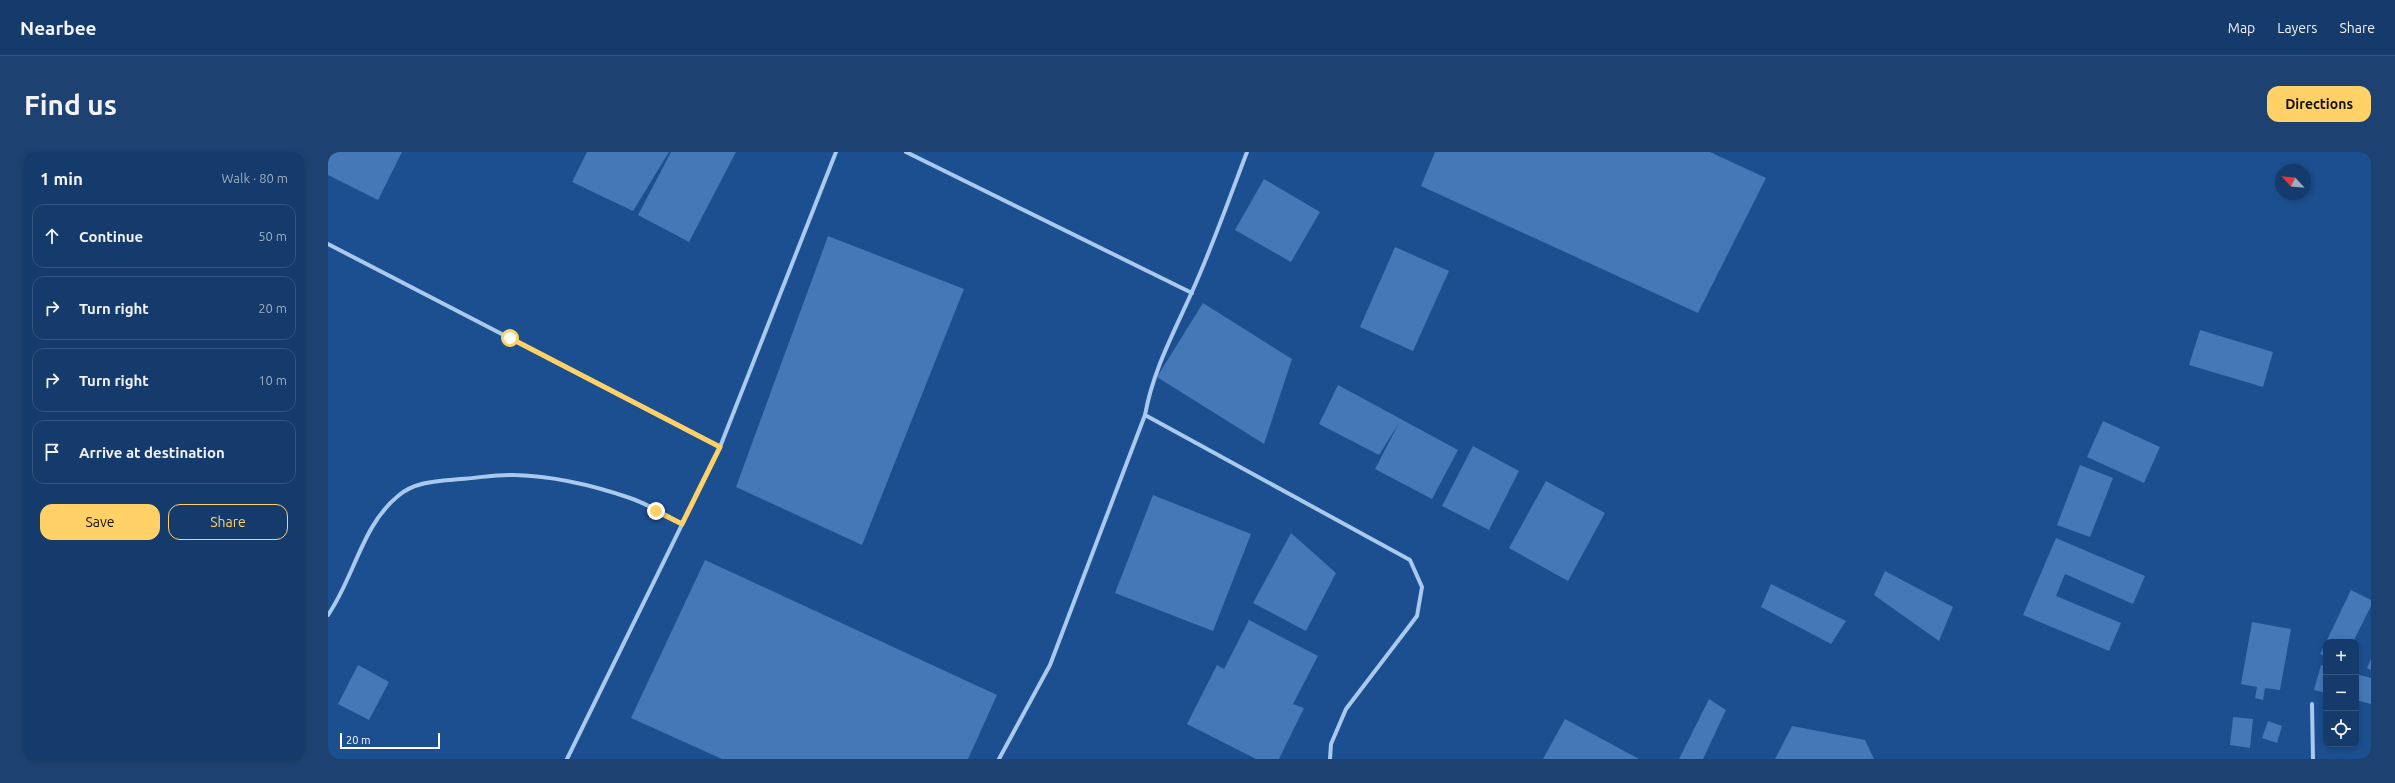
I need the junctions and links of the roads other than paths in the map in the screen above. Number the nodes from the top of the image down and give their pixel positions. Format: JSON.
{"nodes":[{"id":1,"x":836,"y":152,"type":"edge"},
{"id":2,"x":906,"y":152,"type":"edge"},
{"id":3,"x":1247,"y":152,"type":"edge"},
{"id":4,"x":328,"y":244,"type":"edge"},
{"id":5,"x":1192,"y":293,"type":"junction"},
{"id":6,"x":1145,"y":415,"type":"junction"},
{"id":7,"x":720,"y":447,"type":"junction"},
{"id":8,"x":682,"y":524,"type":"junction"},
{"id":9,"x":328,"y":615,"type":"edge"},
{"id":10,"x":2312,"y":704,"type":"dead end"},
{"id":11,"x":567,"y":759,"type":"edge"},
{"id":12,"x":999,"y":759,"type":"edge"},
{"id":13,"x":1330,"y":759,"type":"edge"},
{"id":14,"x":2313,"y":759,"type":"edge"}],
"edges":[{"from":1,"to":7,"type":"street"},
{"from":2,"to":5,"type":"street"},
{"from":3,"to":5,"type":"street"},
{"from":4,"to":7,"type":"street"},
{"from":5,"to":6,"type":"street"},
{"from":6,"to":12,"type":"street"},
{"from":6,"to":13,"type":"street"},
{"from":7,"to":8,"type":"street"},
{"from":8,"to":9,"type":"street"},
{"from":8,"to":11,"type":"street"},
{"from":10,"to":14,"type":"street"}]}
